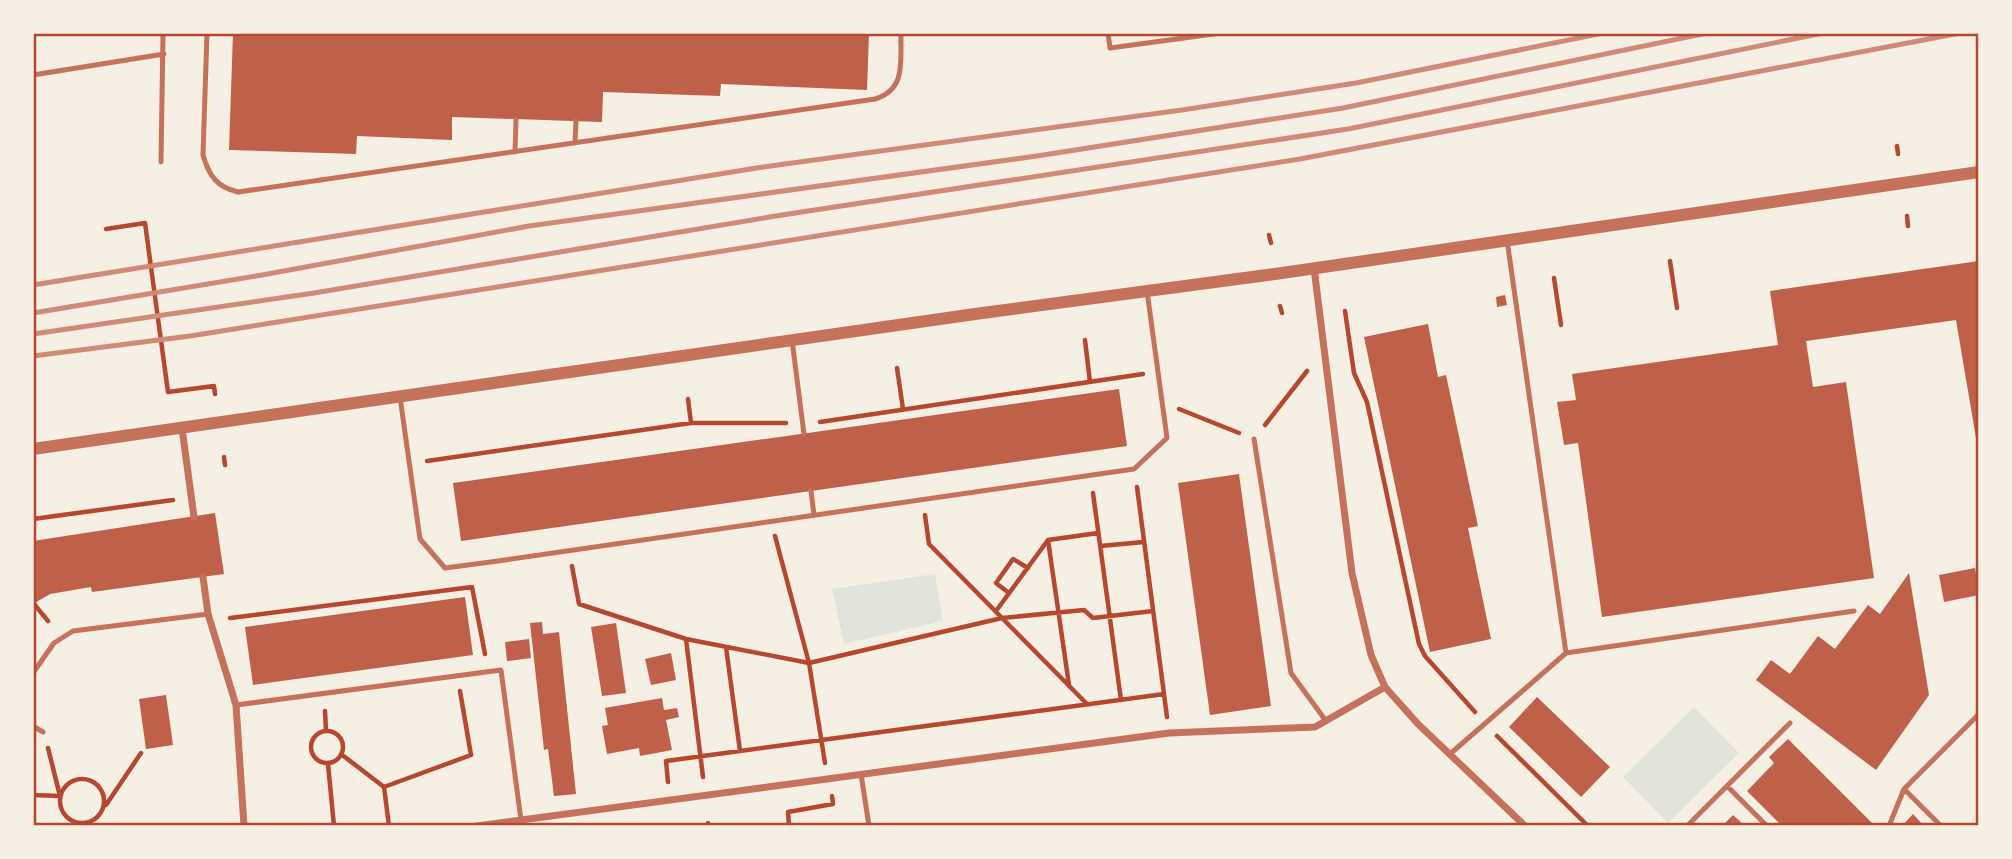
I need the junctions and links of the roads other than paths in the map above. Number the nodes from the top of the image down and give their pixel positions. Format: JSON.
{"nodes":[{"id":1,"x":163,"y":33,"type":"edge"},
{"id":2,"x":207,"y":33,"type":"edge"},
{"id":3,"x":901,"y":33,"type":"edge"},
{"id":4,"x":1108,"y":33,"type":"edge"},
{"id":5,"x":1221,"y":33,"type":"edge"},
{"id":6,"x":164,"y":54,"type":"junction"},
{"id":7,"x":33,"y":75,"type":"edge"},
{"id":8,"x":516,"y":119,"type":"dead end"},
{"id":9,"x":576,"y":121,"type":"dead end"},
{"id":10,"x":575,"y":143,"type":"junction"},
{"id":11,"x":514,"y":152,"type":"junction"},
{"id":12,"x":161,"y":162,"type":"dead end"},
{"id":13,"x":1978,"y":172,"type":"edge"},
{"id":14,"x":1507,"y":240,"type":"junction"},
{"id":15,"x":1314,"y":268,"type":"junction"},
{"id":16,"x":1147,"y":291,"type":"junction"},
{"id":17,"x":792,"y":340,"type":"junction"},
{"id":18,"x":400,"y":397,"type":"junction"},
{"id":19,"x":182,"y":428,"type":"junction"},
{"id":20,"x":804,"y":434,"type":"dead end"},
{"id":21,"x":1254,"y":439,"type":"road end"},
{"id":22,"x":33,"y":449,"type":"edge"},
{"id":23,"x":811,"y":491,"type":"dead end"},
{"id":24,"x":814,"y":515,"type":"junction"},
{"id":25,"x":194,"y":517,"type":"dead end"},
{"id":26,"x":203,"y":577,"type":"dead end"},
{"id":27,"x":1854,"y":611,"type":"dead end"},
{"id":28,"x":208,"y":614,"type":"junction"},
{"id":29,"x":1566,"y":653,"type":"junction"},
{"id":30,"x":33,"y":673,"type":"edge"},
{"id":31,"x":1385,"y":687,"type":"junction"},
{"id":32,"x":236,"y":705,"type":"junction"},
{"id":33,"x":1979,"y":714,"type":"edge"},
{"id":34,"x":1326,"y":721,"type":"junction"},
{"id":35,"x":1790,"y":723,"type":"dead end"},
{"id":36,"x":33,"y":726,"type":"edge"},
{"id":37,"x":43,"y":732,"type":"road end"},
{"id":38,"x":1450,"y":754,"type":"junction"},
{"id":39,"x":861,"y":774,"type":"junction"},
{"id":40,"x":1727,"y":786,"type":"junction"},
{"id":41,"x":1904,"y":789,"type":"junction"},
{"id":42,"x":521,"y":820,"type":"junction"},
{"id":43,"x":244,"y":826,"type":"edge"},
{"id":44,"x":477,"y":826,"type":"edge"},
{"id":45,"x":869,"y":826,"type":"edge"},
{"id":46,"x":1525,"y":826,"type":"edge"},
{"id":47,"x":1687,"y":826,"type":"edge"},
{"id":48,"x":1767,"y":826,"type":"edge"},
{"id":49,"x":1889,"y":826,"type":"edge"},
{"id":50,"x":1941,"y":826,"type":"edge"}],
"edges":[{"from":1,"to":6,"type":"lane"},
{"from":2,"to":11,"type":"lane"},
{"from":3,"to":10,"type":"lane"},
{"from":4,"to":5,"type":"lane"},
{"from":6,"to":7,"type":"lane"},
{"from":6,"to":12,"type":"lane"},
{"from":8,"to":11,"type":"lane"},
{"from":9,"to":10,"type":"lane"},
{"from":10,"to":11,"type":"lane"},
{"from":13,"to":14,"type":"street"},
{"from":14,"to":15,"type":"street"},
{"from":14,"to":29,"type":"lane"},
{"from":15,"to":16,"type":"street"},
{"from":15,"to":31,"type":"street"},
{"from":16,"to":17,"type":"street"},
{"from":16,"to":24,"type":"lane"},
{"from":17,"to":18,"type":"street"},
{"from":17,"to":20,"type":"lane"},
{"from":18,"to":19,"type":"street"},
{"from":18,"to":24,"type":"lane"},
{"from":19,"to":22,"type":"street"},
{"from":19,"to":25,"type":"street"},
{"from":21,"to":34,"type":"lane"},
{"from":23,"to":24,"type":"lane"},
{"from":26,"to":28,"type":"street"},
{"from":27,"to":29,"type":"lane"},
{"from":28,"to":30,"type":"lane"},
{"from":28,"to":32,"type":"street"},
{"from":29,"to":38,"type":"lane"},
{"from":31,"to":34,"type":"street"},
{"from":31,"to":38,"type":"street"},
{"from":32,"to":42,"type":"lane"},
{"from":32,"to":43,"type":"street"},
{"from":33,"to":41,"type":"lane"},
{"from":34,"to":39,"type":"street"},
{"from":35,"to":40,"type":"lane"},
{"from":36,"to":37,"type":"lane"},
{"from":38,"to":46,"type":"street"},
{"from":39,"to":42,"type":"street"},
{"from":39,"to":45,"type":"lane"},
{"from":40,"to":47,"type":"lane"},
{"from":40,"to":48,"type":"lane"},
{"from":41,"to":49,"type":"lane"},
{"from":41,"to":50,"type":"lane"},
{"from":42,"to":44,"type":"street"}]}
